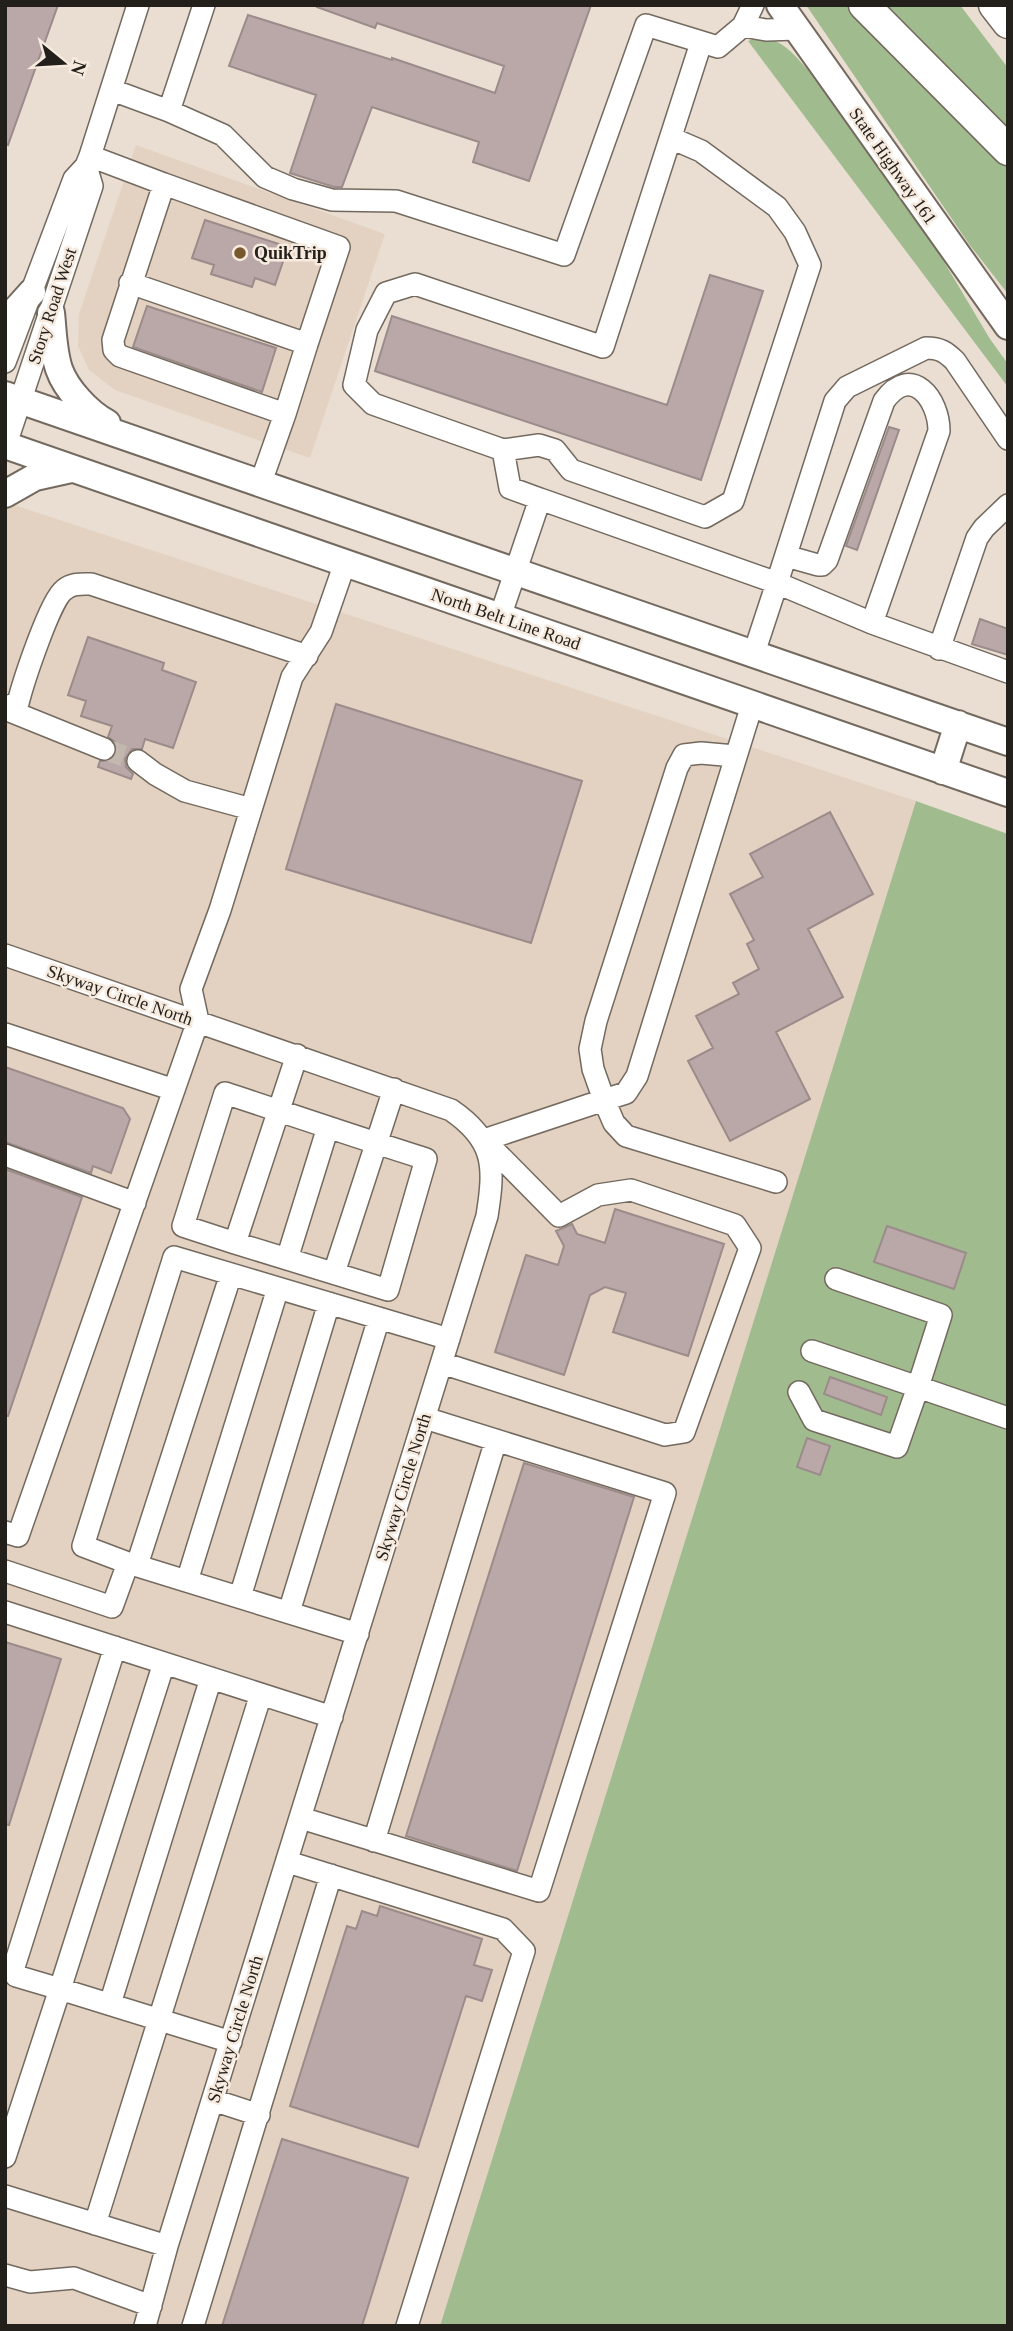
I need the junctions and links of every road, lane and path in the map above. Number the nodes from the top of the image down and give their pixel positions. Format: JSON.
{"nodes":[{"id":1,"x":138,"y":5,"type":"edge"},
{"id":2,"x":204,"y":5,"type":"edge"},
{"id":3,"x":753,"y":5,"type":"edge"},
{"id":4,"x":780,"y":5,"type":"edge"},
{"id":5,"x":864,"y":5,"type":"edge"},
{"id":6,"x":994,"y":5,"type":"edge"},
{"id":7,"x":648,"y":15,"type":"edge"},
{"id":8,"x":1008,"y":23,"type":"edge"},
{"id":9,"x":743,"y":26,"type":"junction"},
{"id":10,"x":797,"y":29,"type":"junction"},
{"id":11,"x":701,"y":43,"type":"junction"},
{"id":12,"x":112,"y":90,"type":"junction"},
{"id":13,"x":169,"y":111,"type":"junction"},
{"id":14,"x":671,"y":138,"type":"junction"},
{"id":15,"x":1008,"y":150,"type":"edge"},
{"id":16,"x":88,"y":161,"type":"junction"},
{"id":17,"x":164,"y":184,"type":"junction"},
{"id":18,"x":130,"y":283,"type":"junction"},
{"id":19,"x":32,"y":292,"type":"junction"},
{"id":20,"x":51,"y":313,"type":"junction"},
{"id":21,"x":5,"y":321,"type":"edge"},
{"id":22,"x":1008,"y":326,"type":"edge"},
{"id":23,"x":307,"y":344,"type":"junction"},
{"id":24,"x":5,"y":362,"type":"edge"},
{"id":25,"x":847,"y":387,"type":"junction"},
{"id":26,"x":13,"y":397,"type":"edge"},
{"id":27,"x":884,"y":401,"type":"junction"},
{"id":28,"x":285,"y":414,"type":"junction"},
{"id":29,"x":136,"y":439,"type":"junction"},
{"id":30,"x":1008,"y":439,"type":"edge"},
{"id":31,"x":5,"y":445,"type":"edge"},
{"id":32,"x":503,"y":450,"type":"junction"},
{"id":33,"x":73,"y":469,"type":"junction"},
{"id":34,"x":261,"y":482,"type":"junction"},
{"id":35,"x":5,"y":494,"type":"edge"},
{"id":36,"x":540,"y":499,"type":"junction"},
{"id":37,"x":1008,"y":505,"type":"edge"},
{"id":38,"x":786,"y":555,"type":"junction"},
{"id":39,"x":345,"y":563,"type":"junction"},
{"id":40,"x":516,"y":570,"type":"junction"},
{"id":41,"x":777,"y":583,"type":"junction"},
{"id":42,"x":500,"y":617,"type":"junction"},
{"id":43,"x":872,"y":623,"type":"junction"},
{"id":44,"x":939,"y":649,"type":"junction"},
{"id":45,"x":754,"y":653,"type":"junction"},
{"id":46,"x":307,"y":656,"type":"junction"},
{"id":47,"x":1008,"y":672,"type":"edge"},
{"id":48,"x":752,"y":705,"type":"junction"},
{"id":49,"x":5,"y":708,"type":"edge"},
{"id":50,"x":958,"y":724,"type":"junction"},
{"id":51,"x":1008,"y":742,"type":"edge"},
{"id":52,"x":104,"y":749,"type":"tunnel mouth"},
{"id":53,"x":735,"y":755,"type":"junction"},
{"id":54,"x":138,"y":761,"type":"tunnel mouth"},
{"id":55,"x":943,"y":771,"type":"junction"},
{"id":56,"x":1008,"y":793,"type":"edge"},
{"id":57,"x":251,"y":809,"type":"junction"},
{"id":58,"x":5,"y":955,"type":"edge"},
{"id":59,"x":198,"y":1021,"type":"junction"},
{"id":60,"x":5,"y":1034,"type":"edge"},
{"id":61,"x":297,"y":1055,"type":"junction"},
{"id":62,"x":394,"y":1089,"type":"junction"},
{"id":63,"x":174,"y":1090,"type":"junction"},
{"id":64,"x":604,"y":1100,"type":"junction"},
{"id":65,"x":279,"y":1111,"type":"junction"},
{"id":66,"x":328,"y":1127,"type":"junction"},
{"id":67,"x":484,"y":1140,"type":"junction"},
{"id":68,"x":375,"y":1143,"type":"junction"},
{"id":69,"x":5,"y":1155,"type":"edge"},
{"id":70,"x":776,"y":1182,"type":"dead end"},
{"id":71,"x":135,"y":1203,"type":"junction"},
{"id":72,"x":235,"y":1243,"type":"junction"},
{"id":73,"x":286,"y":1259,"type":"junction"},
{"id":74,"x":334,"y":1273,"type":"junction"},
{"id":75,"x":231,"y":1274,"type":"junction"},
{"id":76,"x":836,"y":1279,"type":"dead end"},
{"id":77,"x":278,"y":1288,"type":"junction"},
{"id":78,"x":328,"y":1303,"type":"junction"},
{"id":79,"x":379,"y":1318,"type":"junction"},
{"id":80,"x":449,"y":1339,"type":"junction"},
{"id":81,"x":812,"y":1352,"type":"dead end"},
{"id":82,"x":442,"y":1363,"type":"junction"},
{"id":83,"x":918,"y":1387,"type":"junction"},
{"id":84,"x":799,"y":1392,"type":"dead end"},
{"id":85,"x":425,"y":1418,"type":"junction"},
{"id":86,"x":1008,"y":1418,"type":"edge"},
{"id":87,"x":496,"y":1440,"type":"junction"},
{"id":88,"x":5,"y":1532,"type":"edge"},
{"id":89,"x":133,"y":1564,"type":"junction"},
{"id":90,"x":5,"y":1572,"type":"edge"},
{"id":91,"x":187,"y":1581,"type":"junction"},
{"id":92,"x":240,"y":1597,"type":"junction"},
{"id":93,"x":5,"y":1612,"type":"edge"},
{"id":94,"x":289,"y":1612,"type":"junction"},
{"id":95,"x":358,"y":1634,"type":"junction"},
{"id":96,"x":115,"y":1647,"type":"junction"},
{"id":97,"x":164,"y":1663,"type":"junction"},
{"id":98,"x":211,"y":1678,"type":"junction"},
{"id":99,"x":261,"y":1694,"type":"junction"},
{"id":100,"x":332,"y":1717,"type":"junction"},
{"id":101,"x":301,"y":1818,"type":"junction"},
{"id":102,"x":374,"y":1841,"type":"junction"},
{"id":103,"x":288,"y":1861,"type":"junction"},
{"id":104,"x":331,"y":1875,"type":"junction"},
{"id":105,"x":60,"y":1989,"type":"junction"},
{"id":106,"x":110,"y":2004,"type":"junction"},
{"id":107,"x":160,"y":2020,"type":"junction"},
{"id":108,"x":231,"y":2042,"type":"junction"},
{"id":109,"x":213,"y":2100,"type":"junction"},
{"id":110,"x":259,"y":2115,"type":"junction"},
{"id":111,"x":5,"y":2157,"type":"edge"},
{"id":112,"x":5,"y":2196,"type":"edge"},
{"id":113,"x":95,"y":2224,"type":"junction"},
{"id":114,"x":167,"y":2246,"type":"junction"},
{"id":115,"x":5,"y":2275,"type":"edge"},
{"id":116,"x":148,"y":2316,"type":"edge"},
{"id":117,"x":193,"y":2326,"type":"edge"},
{"id":118,"x":407,"y":2326,"type":"edge"}],
"edges":[{"from":1,"to":12,"type":"street","name":"Story Road West"},
{"from":2,"to":13,"type":"street"},
{"from":3,"to":9,"type":"street"},
{"from":4,"to":10,"type":"main road","name":"State Highway 161"},
{"from":5,"to":15,"type":"highway"},
{"from":6,"to":8,"type":"highway"},
{"from":7,"to":11,"type":"street"},
{"from":7,"to":13,"type":"street"},
{"from":9,"to":10,"type":"street"},
{"from":9,"to":11,"type":"street"},
{"from":10,"to":22,"type":"main road","name":"State Highway 161"},
{"from":11,"to":14,"type":"street"},
{"from":12,"to":13,"type":"street"},
{"from":12,"to":16,"type":"street","name":"Story Road West"},
{"from":14,"to":32,"type":"street"},
{"from":14,"to":32,"type":"street"},
{"from":16,"to":17,"type":"street"},
{"from":16,"to":19,"type":"street","name":"Story Road West"},
{"from":16,"to":20,"type":"street","name":"Story Road West"},
{"from":17,"to":18,"type":"street"},
{"from":17,"to":23,"type":"street"},
{"from":18,"to":23,"type":"street"},
{"from":18,"to":28,"type":"street"},
{"from":19,"to":21,"type":"main road"},
{"from":19,"to":24,"type":"street","name":"Story Road West"},
{"from":20,"to":26,"type":"street","name":"Story Road West"},
{"from":20,"to":29,"type":"main road"},
{"from":23,"to":28,"type":"street"},
{"from":25,"to":27,"type":"street"},
{"from":25,"to":30,"type":"street"},
{"from":25,"to":38,"type":"street"},
{"from":26,"to":29,"type":"main road"},
{"from":26,"to":31,"type":"street","name":"Story Road West"},
{"from":27,"to":38,"type":"street"},
{"from":27,"to":43,"type":"street"},
{"from":28,"to":34,"type":"street"},
{"from":29,"to":34,"type":"main road"},
{"from":31,"to":33,"type":"main road","name":"North Belt Line Road"},
{"from":32,"to":36,"type":"street"},
{"from":33,"to":35,"type":"main road"},
{"from":33,"to":39,"type":"main road","name":"North Belt Line Road"},
{"from":34,"to":40,"type":"main road"},
{"from":36,"to":40,"type":"street"},
{"from":36,"to":41,"type":"street"},
{"from":37,"to":44,"type":"street"},
{"from":38,"to":41,"type":"street"},
{"from":39,"to":42,"type":"main road","name":"North Belt Line Road"},
{"from":39,"to":46,"type":"street"},
{"from":40,"to":42,"type":"street"},
{"from":40,"to":45,"type":"main road"},
{"from":41,"to":43,"type":"street"},
{"from":41,"to":45,"type":"street"},
{"from":42,"to":48,"type":"main road","name":"North Belt Line Road"},
{"from":43,"to":44,"type":"street"},
{"from":44,"to":47,"type":"street"},
{"from":45,"to":50,"type":"main road"},
{"from":46,"to":49,"type":"street"},
{"from":46,"to":57,"type":"street"},
{"from":48,"to":53,"type":"street"},
{"from":48,"to":55,"type":"main road","name":"North Belt Line Road"},
{"from":49,"to":52,"type":"street"},
{"from":50,"to":51,"type":"main road"},
{"from":50,"to":55,"type":"main road"},
{"from":53,"to":64,"type":"street"},
{"from":53,"to":64,"type":"street"},
{"from":54,"to":57,"type":"street"},
{"from":55,"to":56,"type":"main road","name":"North Belt Line Road"},
{"from":57,"to":59,"type":"street"},
{"from":58,"to":59,"type":"street","name":"Skyway Circle North"},
{"from":59,"to":61,"type":"street","name":"Skyway Circle North"},
{"from":59,"to":63,"type":"street"},
{"from":60,"to":63,"type":"street"},
{"from":61,"to":62,"type":"street","name":"Skyway Circle North"},
{"from":61,"to":65,"type":"street"},
{"from":62,"to":67,"type":"street","name":"Skyway Circle North"},
{"from":62,"to":68,"type":"street"},
{"from":63,"to":71,"type":"street"},
{"from":64,"to":67,"type":"street"},
{"from":64,"to":70,"type":"street"},
{"from":65,"to":66,"type":"street"},
{"from":65,"to":72,"type":"street"},
{"from":65,"to":72,"type":"street"},
{"from":66,"to":68,"type":"street"},
{"from":66,"to":73,"type":"street"},
{"from":67,"to":80,"type":"street","name":"Skyway Circle North"},
{"from":67,"to":82,"type":"street"},
{"from":68,"to":74,"type":"street"},
{"from":68,"to":74,"type":"street"},
{"from":69,"to":71,"type":"street"},
{"from":71,"to":88,"type":"street"},
{"from":72,"to":73,"type":"street"},
{"from":73,"to":74,"type":"street"},
{"from":75,"to":77,"type":"street"},
{"from":75,"to":89,"type":"street"},
{"from":75,"to":89,"type":"street"},
{"from":76,"to":83,"type":"street"},
{"from":77,"to":78,"type":"street"},
{"from":77,"to":91,"type":"street"},
{"from":78,"to":79,"type":"street"},
{"from":78,"to":92,"type":"street"},
{"from":79,"to":80,"type":"street"},
{"from":79,"to":94,"type":"street"},
{"from":80,"to":82,"type":"street","name":"Skyway Circle North"},
{"from":81,"to":83,"type":"street"},
{"from":82,"to":85,"type":"street","name":"Skyway Circle North"},
{"from":83,"to":84,"type":"street"},
{"from":83,"to":86,"type":"street"},
{"from":85,"to":87,"type":"street"},
{"from":85,"to":95,"type":"street","name":"Skyway Circle North"},
{"from":87,"to":102,"type":"street"},
{"from":87,"to":102,"type":"street"},
{"from":89,"to":90,"type":"street"},
{"from":89,"to":91,"type":"street"},
{"from":91,"to":92,"type":"street"},
{"from":92,"to":94,"type":"street"},
{"from":93,"to":96,"type":"street"},
{"from":94,"to":95,"type":"street"},
{"from":95,"to":100,"type":"street","name":"Skyway Circle North"},
{"from":96,"to":97,"type":"street"},
{"from":96,"to":105,"type":"street"},
{"from":97,"to":98,"type":"street"},
{"from":97,"to":105,"type":"street"},
{"from":98,"to":99,"type":"street"},
{"from":98,"to":106,"type":"street"},
{"from":99,"to":100,"type":"street"},
{"from":99,"to":107,"type":"street"},
{"from":100,"to":101,"type":"street","name":"Skyway Circle North"},
{"from":101,"to":102,"type":"street"},
{"from":101,"to":103,"type":"street","name":"Skyway Circle North"},
{"from":103,"to":104,"type":"street"},
{"from":103,"to":108,"type":"street","name":"Skyway Circle North"},
{"from":104,"to":110,"type":"street"},
{"from":104,"to":118,"type":"street"},
{"from":105,"to":106,"type":"street"},
{"from":105,"to":111,"type":"street"},
{"from":106,"to":107,"type":"street"},
{"from":107,"to":108,"type":"street"},
{"from":107,"to":113,"type":"street"},
{"from":108,"to":109,"type":"street","name":"Skyway Circle North"},
{"from":109,"to":110,"type":"street"},
{"from":109,"to":114,"type":"street","name":"Skyway Circle North"},
{"from":110,"to":117,"type":"street"},
{"from":112,"to":113,"type":"street"},
{"from":113,"to":114,"type":"street"},
{"from":114,"to":116,"type":"street","name":"Skyway Circle North"},
{"from":115,"to":116,"type":"street"}]}
